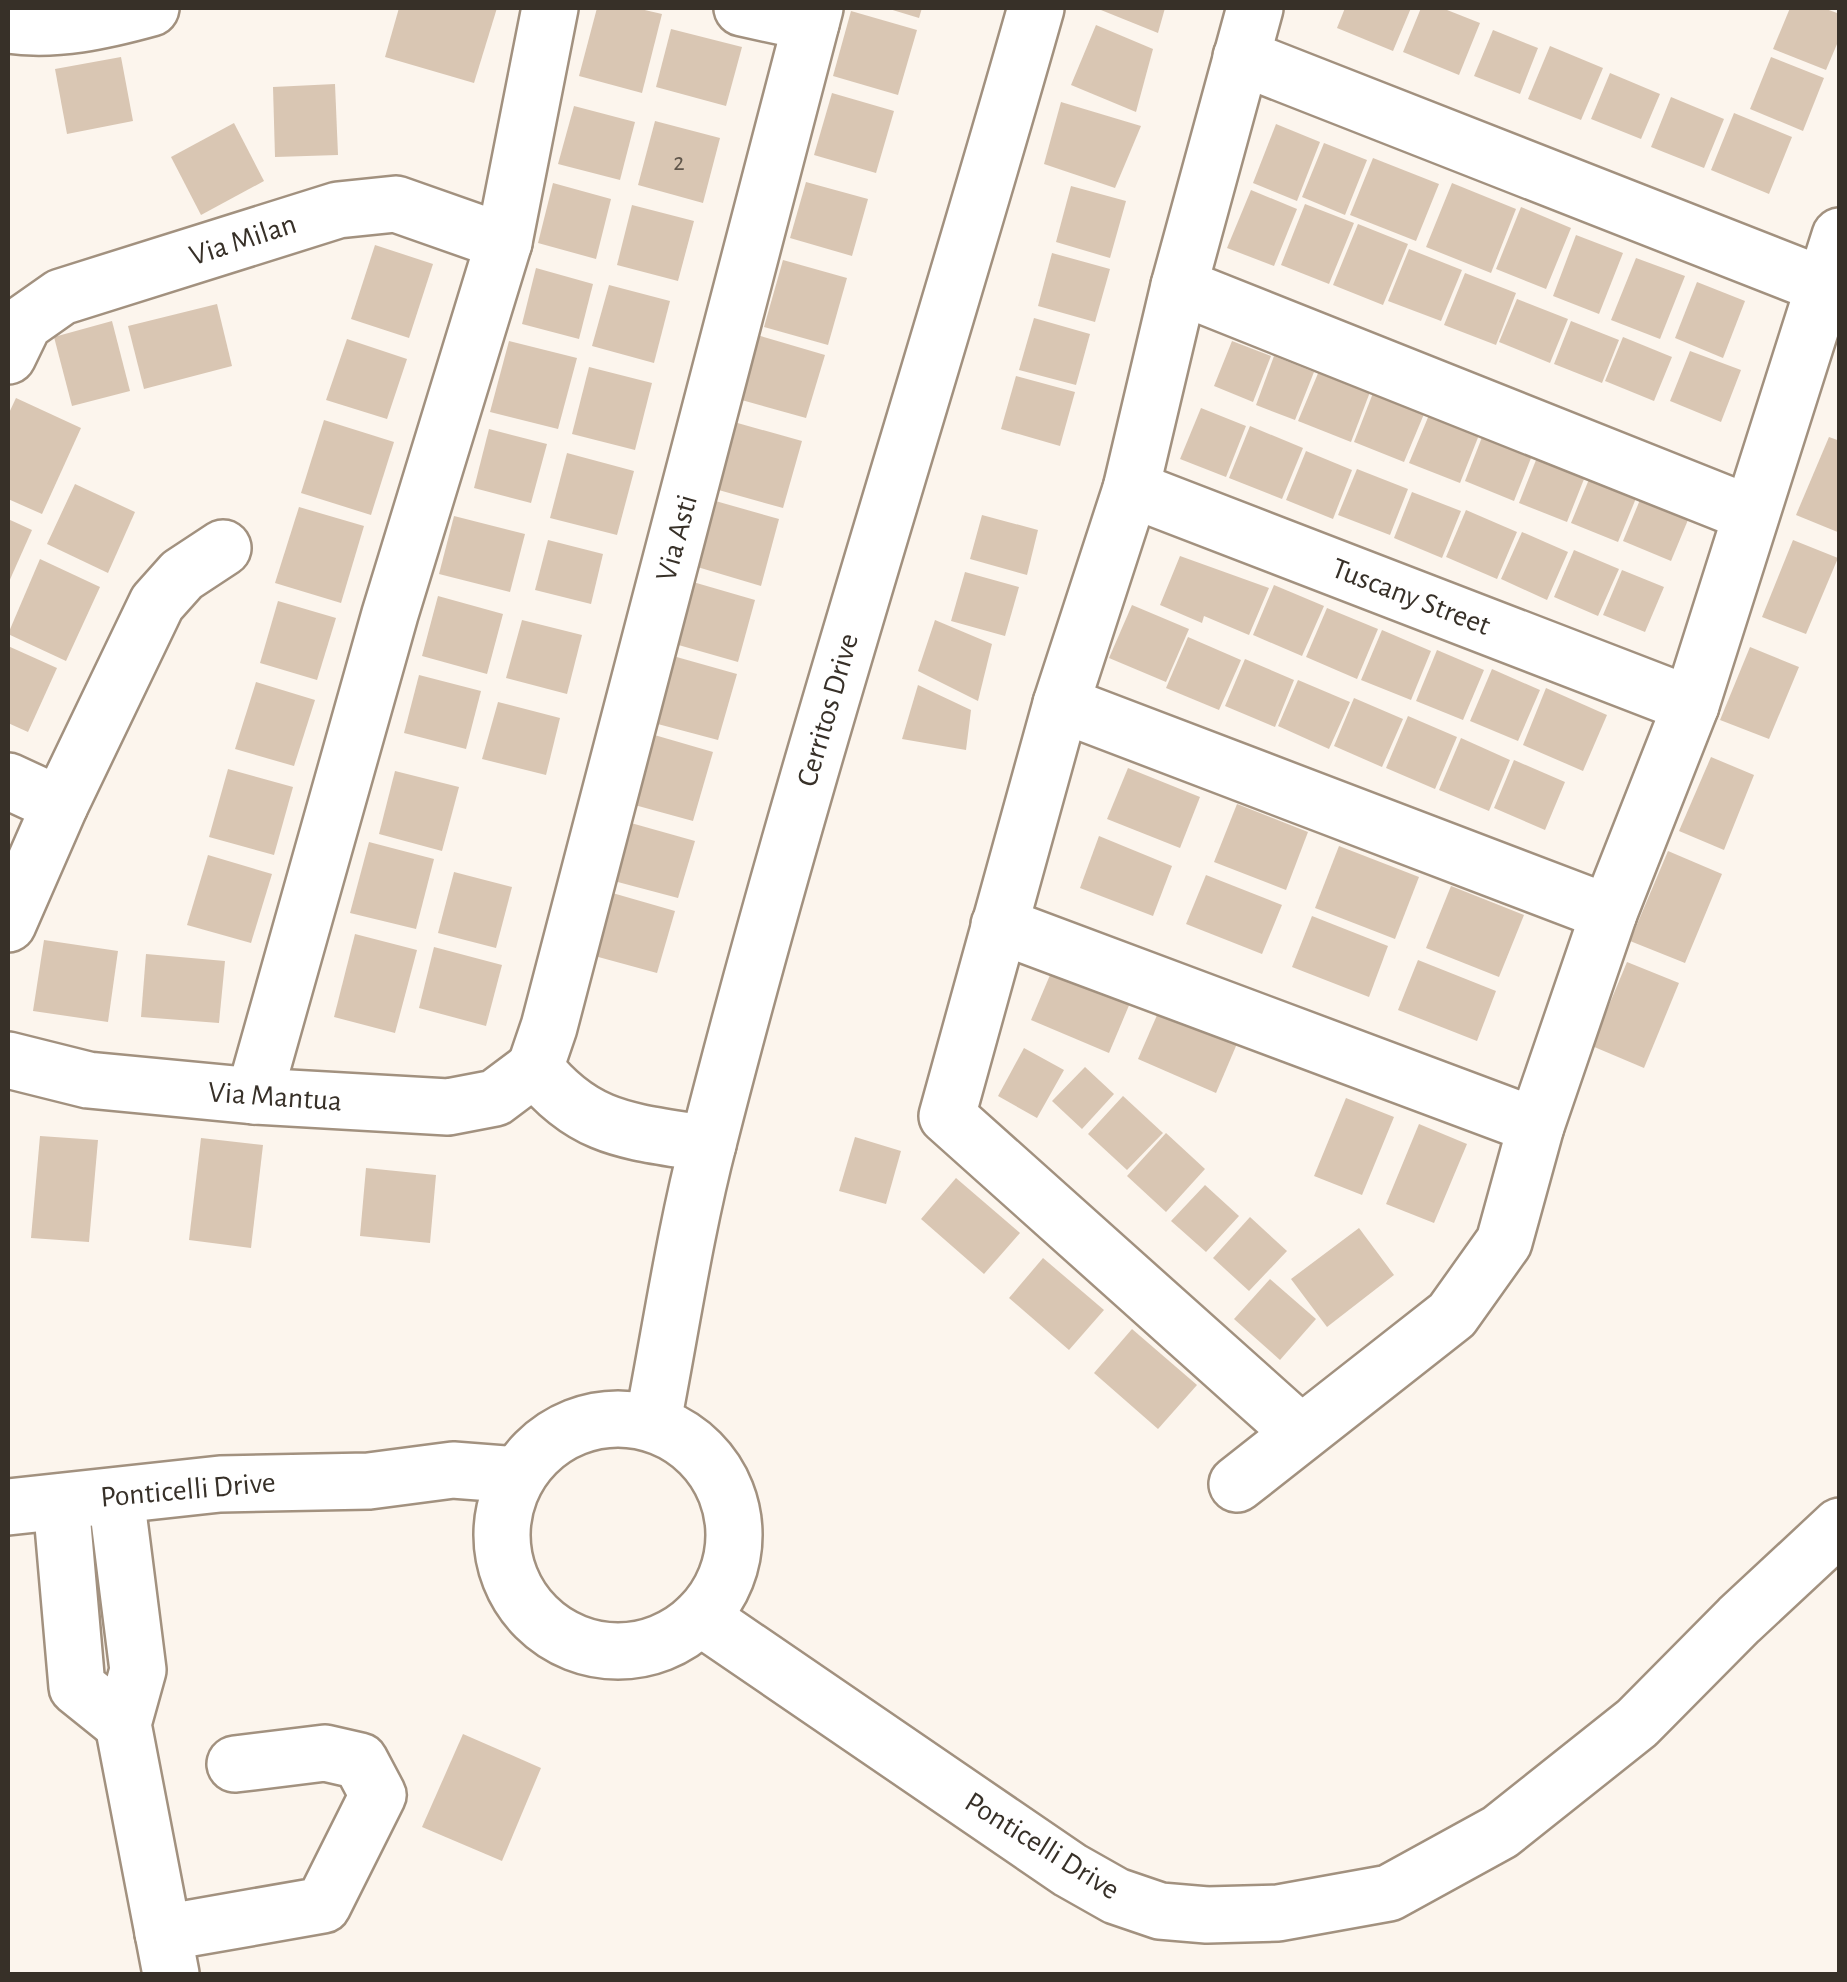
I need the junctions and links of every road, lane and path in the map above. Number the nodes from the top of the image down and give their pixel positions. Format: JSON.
{"nodes":[{"id":1,"x":151,"y":8,"type":"edge"},
{"id":2,"x":550,"y":8,"type":"edge"},
{"id":3,"x":742,"y":8,"type":"edge"},
{"id":4,"x":1036,"y":8,"type":"edge"},
{"id":5,"x":813,"y":15,"type":"edge"},
{"id":6,"x":8,"y":25,"type":"edge"},
{"id":7,"x":1248,"y":32,"type":"edge"},
{"id":8,"x":504,"y":242,"type":"junction"},
{"id":9,"x":1831,"y":261,"type":"edge"},
{"id":10,"x":1179,"y":286,"type":"junction"},
{"id":11,"x":8,"y":356,"type":"edge"},
{"id":12,"x":1132,"y":489,"type":"junction"},
{"id":13,"x":1751,"y":514,"type":"junction"},
{"id":14,"x":222,"y":548,"type":"dead end"},
{"id":15,"x":1061,"y":704,"type":"junction"},
{"id":16,"x":1691,"y":704,"type":"junction"},
{"id":17,"x":8,"y":780,"type":"edge"},
{"id":18,"x":60,"y":804,"type":"junction"},
{"id":19,"x":1609,"y":913,"type":"junction"},
{"id":20,"x":8,"y":924,"type":"edge"},
{"id":21,"x":999,"y":925,"type":"junction"},
{"id":22,"x":8,"y":1060,"type":"edge"},
{"id":23,"x":535,"y":1068,"type":"junction"},
{"id":24,"x":254,"y":1096,"type":"junction"},
{"id":25,"x":1536,"y":1126,"type":"junction"},
{"id":26,"x":708,"y":1144,"type":"junction"},
{"id":27,"x":653,"y":1421,"type":"junction"},
{"id":28,"x":1301,"y":1433,"type":"junction"},
{"id":29,"x":1237,"y":1484,"type":"dead end"},
{"id":30,"x":512,"y":1492,"type":"junction"},
{"id":31,"x":116,"y":1496,"type":"junction"},
{"id":32,"x":61,"y":1502,"type":"junction"},
{"id":33,"x":8,"y":1508,"type":"edge"},
{"id":34,"x":1840,"y":1526,"type":"edge"},
{"id":35,"x":700,"y":1617,"type":"junction"},
{"id":36,"x":123,"y":1724,"type":"junction"},
{"id":37,"x":235,"y":1764,"type":"dead end"},
{"id":38,"x":167,"y":1954,"type":"edge"}],
"edges":[{"from":1,"to":6,"type":"street"},
{"from":2,"to":8,"type":"street"},
{"from":3,"to":5,"type":"street"},
{"from":4,"to":26,"type":"street","name":"Cerritos Drive"},
{"from":5,"to":23,"type":"street","name":"Via Asti"},
{"from":7,"to":9,"type":"street"},
{"from":7,"to":10,"type":"street"},
{"from":8,"to":11,"type":"street","name":"Via Milan"},
{"from":8,"to":24,"type":"street"},
{"from":9,"to":13,"type":"street"},
{"from":10,"to":12,"type":"street"},
{"from":10,"to":13,"type":"street"},
{"from":12,"to":15,"type":"street"},
{"from":12,"to":16,"type":"street","name":"Tuscany Street"},
{"from":13,"to":16,"type":"street"},
{"from":14,"to":18,"type":"street"},
{"from":15,"to":19,"type":"street"},
{"from":15,"to":21,"type":"street"},
{"from":16,"to":19,"type":"street"},
{"from":17,"to":18,"type":"street"},
{"from":18,"to":20,"type":"street"},
{"from":19,"to":25,"type":"street"},
{"from":21,"to":25,"type":"street"},
{"from":21,"to":28,"type":"street"},
{"from":22,"to":24,"type":"street","name":"Via Mantua"},
{"from":23,"to":24,"type":"street","name":"Via Mantua"},
{"from":23,"to":26,"type":"street"},
{"from":25,"to":28,"type":"street"},
{"from":26,"to":27,"type":"street","name":"Cerritos Drive"},
{"from":27,"to":30,"type":"street"},
{"from":27,"to":35,"type":"street"},
{"from":28,"to":29,"type":"street"},
{"from":30,"to":31,"type":"street","name":"Ponticelli Drive"},
{"from":30,"to":35,"type":"street"},
{"from":31,"to":32,"type":"street","name":"Ponticelli Drive"},
{"from":31,"to":36,"type":"street"},
{"from":32,"to":33,"type":"street","name":"Ponticelli Drive"},
{"from":32,"to":36,"type":"street"},
{"from":34,"to":35,"type":"street","name":"Ponticelli Drive"},
{"from":36,"to":38,"type":"street"},
{"from":37,"to":38,"type":"street"}]}
